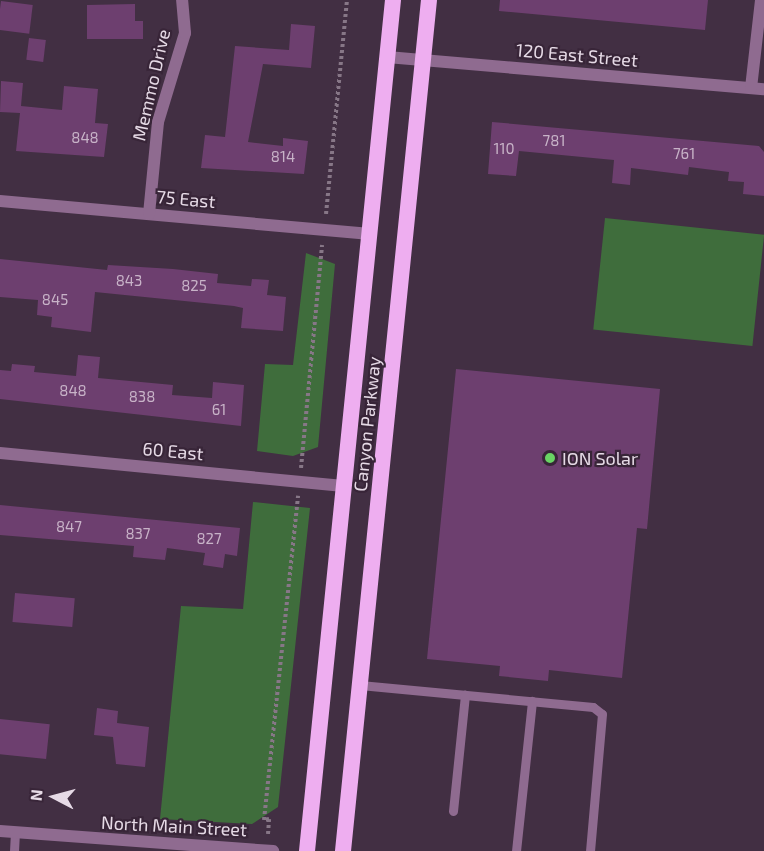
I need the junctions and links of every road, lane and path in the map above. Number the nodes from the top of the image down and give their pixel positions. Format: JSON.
{"nodes":[{"id":1,"x":182,"y":0,"type":"edge"},
{"id":2,"x":347,"y":0,"type":"edge"},
{"id":3,"x":393,"y":0,"type":"edge"},
{"id":4,"x":429,"y":0,"type":"edge"},
{"id":5,"x":761,"y":0,"type":"edge"},
{"id":6,"x":387,"y":57,"type":"junction"},
{"id":7,"x":423,"y":60,"type":"junction"},
{"id":8,"x":758,"y":89,"type":"edge"},
{"id":9,"x":0,"y":201,"type":"edge"},
{"id":10,"x":327,"y":206,"type":"dead end"},
{"id":11,"x":148,"y":214,"type":"junction"},
{"id":12,"x":368,"y":234,"type":"junction"},
{"id":13,"x":321,"y":251,"type":"dead end"},
{"id":14,"x":0,"y":453,"type":"edge"},
{"id":15,"x":302,"y":457,"type":"dead end"},
{"id":16,"x":343,"y":486,"type":"junction"},
{"id":17,"x":296,"y":504,"type":"dead end"},
{"id":18,"x":360,"y":685,"type":"junction"},
{"id":19,"x":465,"y":695,"type":"junction"},
{"id":20,"x":532,"y":701,"type":"junction"},
{"id":21,"x":453,"y":811,"type":"dead end"},
{"id":22,"x":269,"y":819,"type":"dead end"},
{"id":23,"x":0,"y":831,"type":"edge"},
{"id":24,"x":15,"y":832,"type":"junction"},
{"id":25,"x":14,"y":851,"type":"edge"},
{"id":26,"x":273,"y":851,"type":"edge"},
{"id":27,"x":308,"y":851,"type":"edge"},
{"id":28,"x":343,"y":851,"type":"edge"},
{"id":29,"x":516,"y":851,"type":"edge"},
{"id":30,"x":590,"y":851,"type":"edge"}],
"edges":[{"from":1,"to":11,"type":"street","name":"Memmo Drive"},
{"from":2,"to":10,"type":"path"},
{"from":3,"to":6,"type":"highway","name":"Canyon Parkway"},
{"from":4,"to":7,"type":"highway","name":"Canyon Parkway"},
{"from":5,"to":8,"type":"street"},
{"from":6,"to":7,"type":"street","name":"120 East Street"},
{"from":6,"to":12,"type":"highway","name":"Canyon Parkway"},
{"from":7,"to":8,"type":"street","name":"120 East Street"},
{"from":7,"to":18,"type":"highway","name":"Canyon Parkway"},
{"from":9,"to":11,"type":"street","name":"75 East"},
{"from":11,"to":12,"type":"street","name":"75 East"},
{"from":12,"to":16,"type":"highway","name":"Canyon Parkway"},
{"from":13,"to":15,"type":"path"},
{"from":14,"to":16,"type":"street","name":"60 East"},
{"from":16,"to":27,"type":"highway","name":"Canyon Parkway"},
{"from":17,"to":22,"type":"path"},
{"from":18,"to":19,"type":"lane"},
{"from":18,"to":28,"type":"highway","name":"Canyon Parkway"},
{"from":19,"to":20,"type":"lane"},
{"from":19,"to":21,"type":"lane"},
{"from":20,"to":29,"type":"lane"},
{"from":20,"to":30,"type":"lane"},
{"from":23,"to":24,"type":"street","name":"North Main Street"},
{"from":24,"to":25,"type":"lane"},
{"from":24,"to":26,"type":"street","name":"North Main Street"}]}
